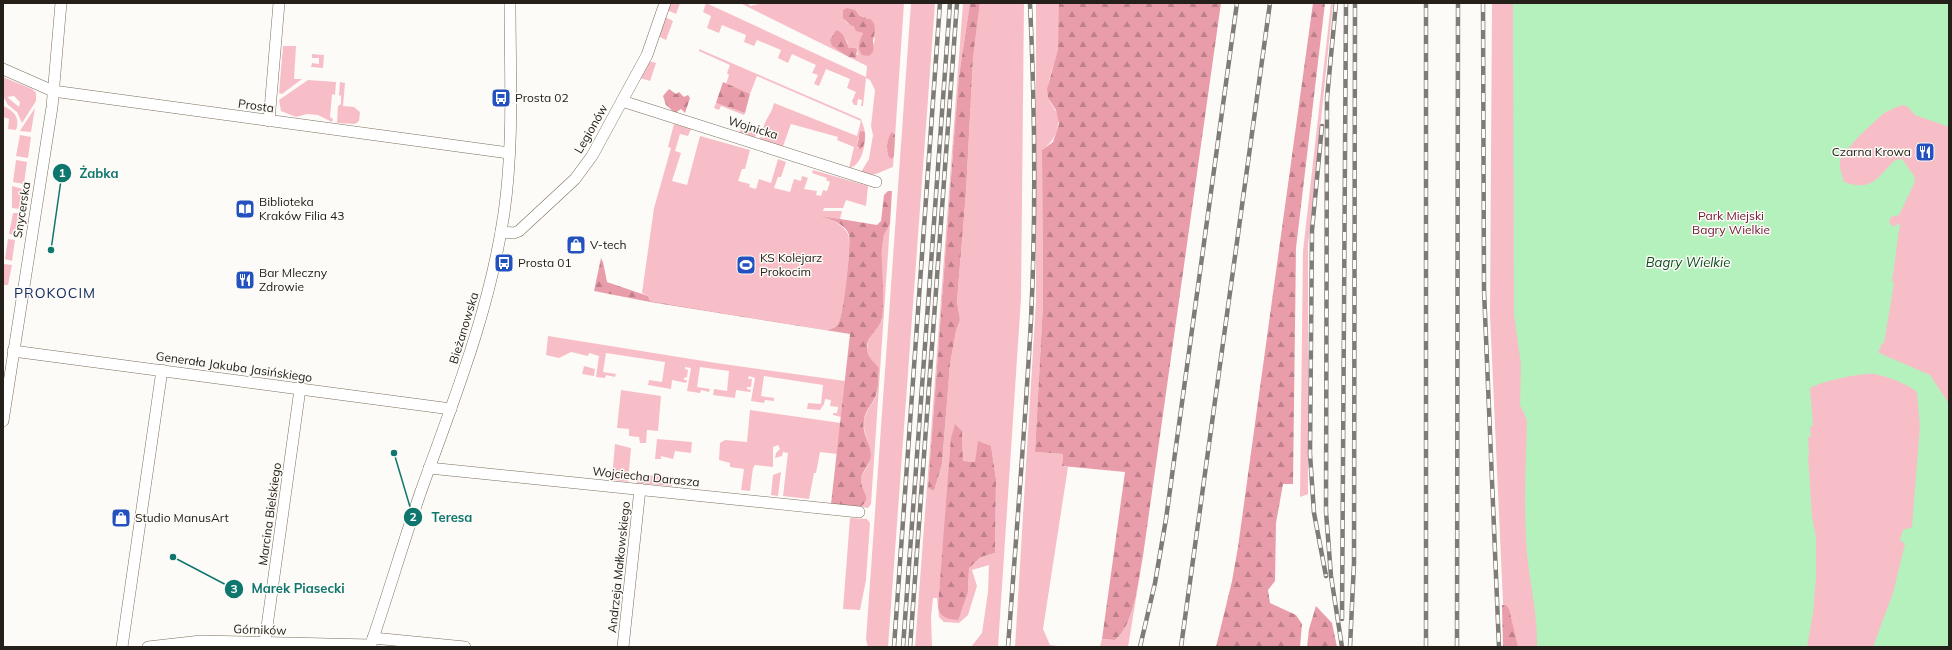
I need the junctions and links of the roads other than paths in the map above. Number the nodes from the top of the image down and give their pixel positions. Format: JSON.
{"nodes":[{"id":1,"x":61,"y":3,"type":"edge"},
{"id":2,"x":280,"y":3,"type":"edge"},
{"id":3,"x":510,"y":3,"type":"edge"},
{"id":4,"x":665,"y":3,"type":"edge"},
{"id":5,"x":3,"y":69,"type":"edge"},
{"id":6,"x":52,"y":91,"type":"junction"},
{"id":7,"x":622,"y":101,"type":"junction"},
{"id":8,"x":269,"y":121,"type":"junction"},
{"id":9,"x":510,"y":153,"type":"junction"},
{"id":10,"x":876,"y":182,"type":"dead end"},
{"id":11,"x":501,"y":232,"type":"junction"},
{"id":12,"x":13,"y":351,"type":"junction"},
{"id":13,"x":162,"y":370,"type":"junction"},
{"id":14,"x":300,"y":389,"type":"junction"},
{"id":15,"x":451,"y":409,"type":"junction"},
{"id":16,"x":3,"y":421,"type":"edge"},
{"id":17,"x":429,"y":468,"type":"junction"},
{"id":18,"x":640,"y":489,"type":"junction"},
{"id":19,"x":859,"y":512,"type":"dead end"},
{"id":20,"x":265,"y":642,"type":"junction"},
{"id":21,"x":371,"y":643,"type":"edge"},
{"id":22,"x":122,"y":647,"type":"edge"},
{"id":23,"x":148,"y":647,"type":"edge"},
{"id":24,"x":465,"y":647,"type":"edge"},
{"id":25,"x":623,"y":647,"type":"edge"}],
"edges":[{"from":1,"to":6,"type":"street","name":"Snycerska"},
{"from":2,"to":8,"type":"street"},
{"from":3,"to":9,"type":"street","name":"Bieżanowska"},
{"from":4,"to":7,"type":"street","name":"Legionów"},
{"from":5,"to":6,"type":"street","name":"Prosta"},
{"from":6,"to":8,"type":"street","name":"Prosta"},
{"from":6,"to":12,"type":"street","name":"Snycerska"},
{"from":7,"to":10,"type":"street","name":"Wojnicka"},
{"from":7,"to":11,"type":"street","name":"Legionów"},
{"from":8,"to":9,"type":"street","name":"Prosta"},
{"from":9,"to":11,"type":"street","name":"Bieżanowska"},
{"from":11,"to":15,"type":"street","name":"Bieżanowska"},
{"from":12,"to":13,"type":"street","name":"Generała Jakuba Jasińskiego"},
{"from":12,"to":16,"type":"street","name":"Snycerska"},
{"from":13,"to":14,"type":"street","name":"Generała Jakuba Jasińskiego"},
{"from":13,"to":22,"type":"street"},
{"from":14,"to":15,"type":"street","name":"Generała Jakuba Jasińskiego"},
{"from":14,"to":20,"type":"street","name":"Marcina Bielskiego"},
{"from":15,"to":17,"type":"street","name":"Bieżanowska"},
{"from":17,"to":18,"type":"street","name":"Wojciecha Darasza"},
{"from":17,"to":21,"type":"street","name":"Bieżanowska"},
{"from":18,"to":19,"type":"street","name":"Wojciecha Darasza"},
{"from":18,"to":25,"type":"street","name":"Andrzeja Małkowskiego"},
{"from":20,"to":21,"type":"street","name":"Górników"},
{"from":20,"to":23,"type":"street","name":"Górników"},
{"from":21,"to":24,"type":"street","name":"Górników"}]}
